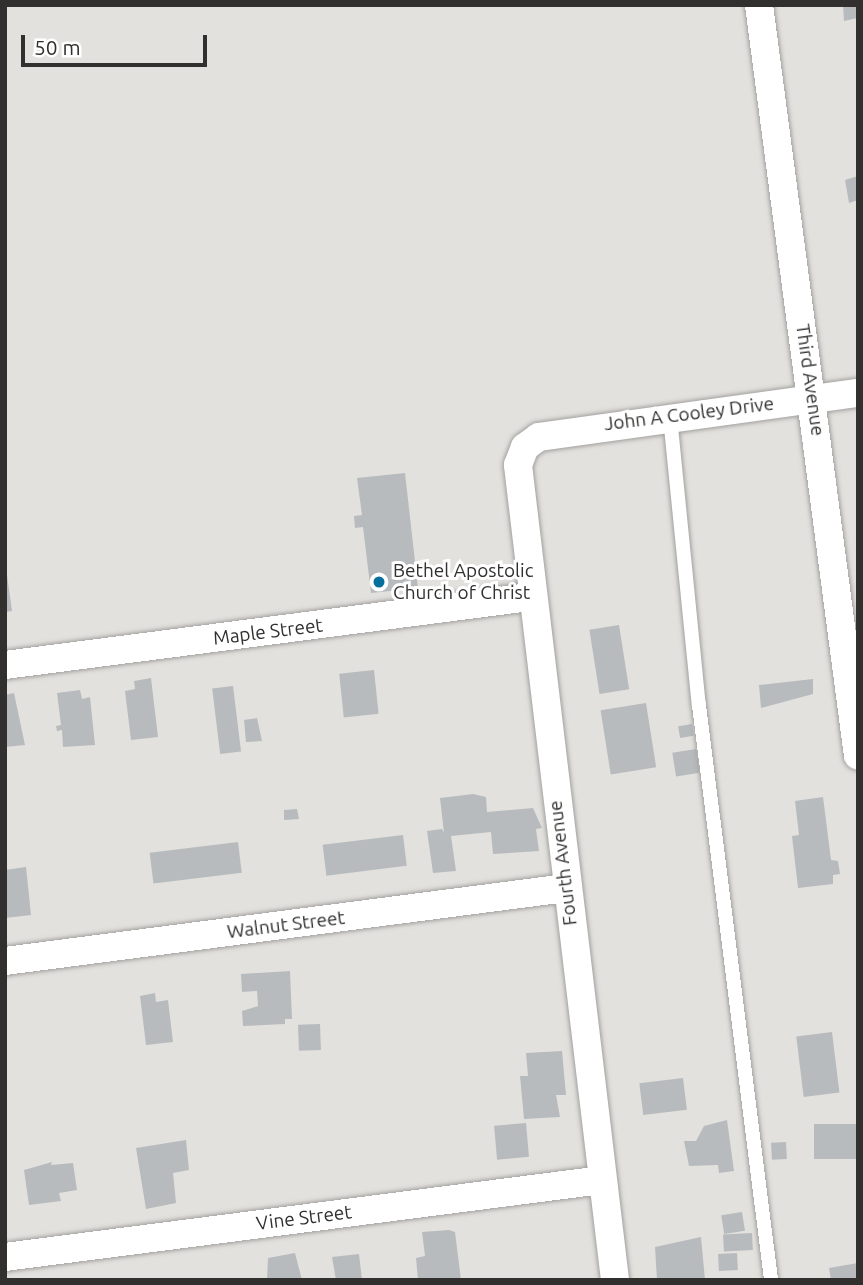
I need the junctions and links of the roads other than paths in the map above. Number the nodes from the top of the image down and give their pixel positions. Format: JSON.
{"nodes":[{"id":1,"x":759,"y":5,"type":"edge"},
{"id":2,"x":858,"y":393,"type":"edge"},
{"id":3,"x":813,"y":398,"type":"junction"},
{"id":4,"x":670,"y":417,"type":"junction"},
{"id":5,"x":525,"y":447,"type":"joint"},
{"id":6,"x":530,"y":597,"type":"junction"},
{"id":7,"x":5,"y":665,"type":"edge"},
{"id":8,"x":858,"y":756,"type":"edge"},
{"id":9,"x":566,"y":888,"type":"junction"},
{"id":10,"x":5,"y":961,"type":"edge"},
{"id":11,"x":602,"y":1180,"type":"junction"},
{"id":12,"x":5,"y":1257,"type":"edge"},
{"id":13,"x":615,"y":1280,"type":"edge"},
{"id":14,"x":771,"y":1280,"type":"edge"}],
"edges":[{"from":1,"to":3,"type":"street","name":"Third Avenue"},
{"from":2,"to":3,"type":"street","name":"John A Cooley Drive"},
{"from":3,"to":4,"type":"street","name":"John A Cooley Drive"},
{"from":3,"to":8,"type":"street","name":"Third Avenue"},
{"from":4,"to":5,"type":"street","name":"John A Cooley Drive"},
{"from":4,"to":14,"type":"lane"},
{"from":5,"to":6,"type":"street","name":"Fourth Avenue"},
{"from":6,"to":7,"type":"street","name":"Maple Street"},
{"from":6,"to":9,"type":"street","name":"Fourth Avenue"},
{"from":9,"to":10,"type":"street","name":"Walnut Street"},
{"from":9,"to":11,"type":"street","name":"Fourth Avenue"},
{"from":11,"to":12,"type":"street","name":"Vine Street"},
{"from":11,"to":13,"type":"street","name":"Fourth Avenue"}]}
